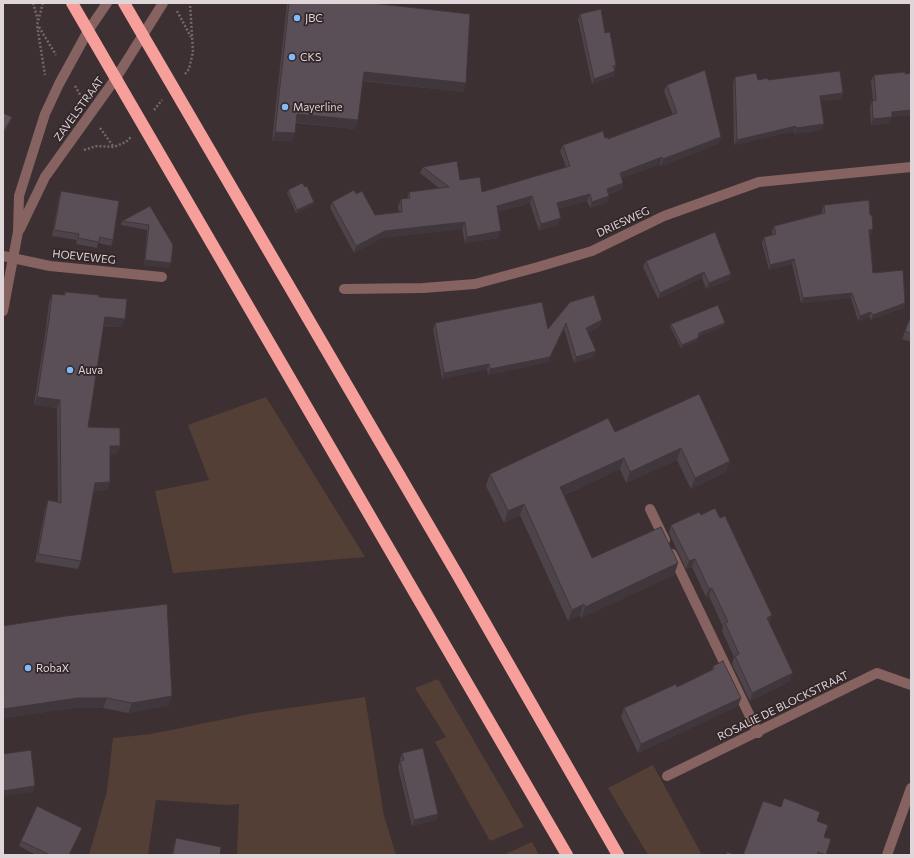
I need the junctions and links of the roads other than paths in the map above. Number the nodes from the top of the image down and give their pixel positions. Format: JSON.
{"nodes":[{"id":1,"x":72,"y":3,"type":"edge"},
{"id":2,"x":107,"y":3,"type":"edge"},
{"id":3,"x":124,"y":3,"type":"edge"},
{"id":4,"x":163,"y":3,"type":"edge"},
{"id":5,"x":88,"y":30,"type":"junction"},
{"id":6,"x":143,"y":36,"type":"junction"},
{"id":7,"x":116,"y":78,"type":"junction"},
{"id":8,"x":911,"y":167,"type":"edge"},
{"id":9,"x":18,"y":232,"type":"junction"},
{"id":10,"x":8,"y":257,"type":"edge"},
{"id":11,"x":162,"y":277,"type":"dead end"},
{"id":12,"x":344,"y":289,"type":"dead end"},
{"id":13,"x":3,"y":311,"type":"edge"},
{"id":14,"x":650,"y":509,"type":"dead end"},
{"id":15,"x":911,"y":685,"type":"edge"},
{"id":16,"x":758,"y":733,"type":"junction"},
{"id":17,"x":667,"y":776,"type":"dead end"},
{"id":18,"x":911,"y":788,"type":"edge"},
{"id":19,"x":567,"y":855,"type":"edge"},
{"id":20,"x":618,"y":855,"type":"edge"},
{"id":21,"x":887,"y":855,"type":"edge"}],
"edges":[{"from":1,"to":5,"type":"highway"},
{"from":2,"to":5,"type":"street","name":"ZAVELSTRAAT"},
{"from":3,"to":6,"type":"highway"},
{"from":4,"to":6,"type":"street","name":"ZAVELSTRAAT"},
{"from":5,"to":7,"type":"highway"},
{"from":5,"to":9,"type":"street","name":"ZAVELSTRAAT"},
{"from":6,"to":7,"type":"street","name":"ZAVELSTRAAT"},
{"from":6,"to":20,"type":"highway"},
{"from":7,"to":9,"type":"street","name":"ZAVELSTRAAT"},
{"from":7,"to":19,"type":"highway"},
{"from":8,"to":12,"type":"street","name":"DRIESWEG"},
{"from":9,"to":10,"type":"street","name":"ZAVELSTRAAT"},
{"from":10,"to":11,"type":"street","name":"HOEVEWEG"},
{"from":10,"to":13,"type":"street","name":"ZAVELSTRAAT"},
{"from":14,"to":16,"type":"street"},
{"from":15,"to":16,"type":"street","name":"ROSALIE DE BLOCKSTRAAT"},
{"from":16,"to":17,"type":"street","name":"ROSALIE DE BLOCKSTRAAT"},
{"from":18,"to":21,"type":"street"}]}
